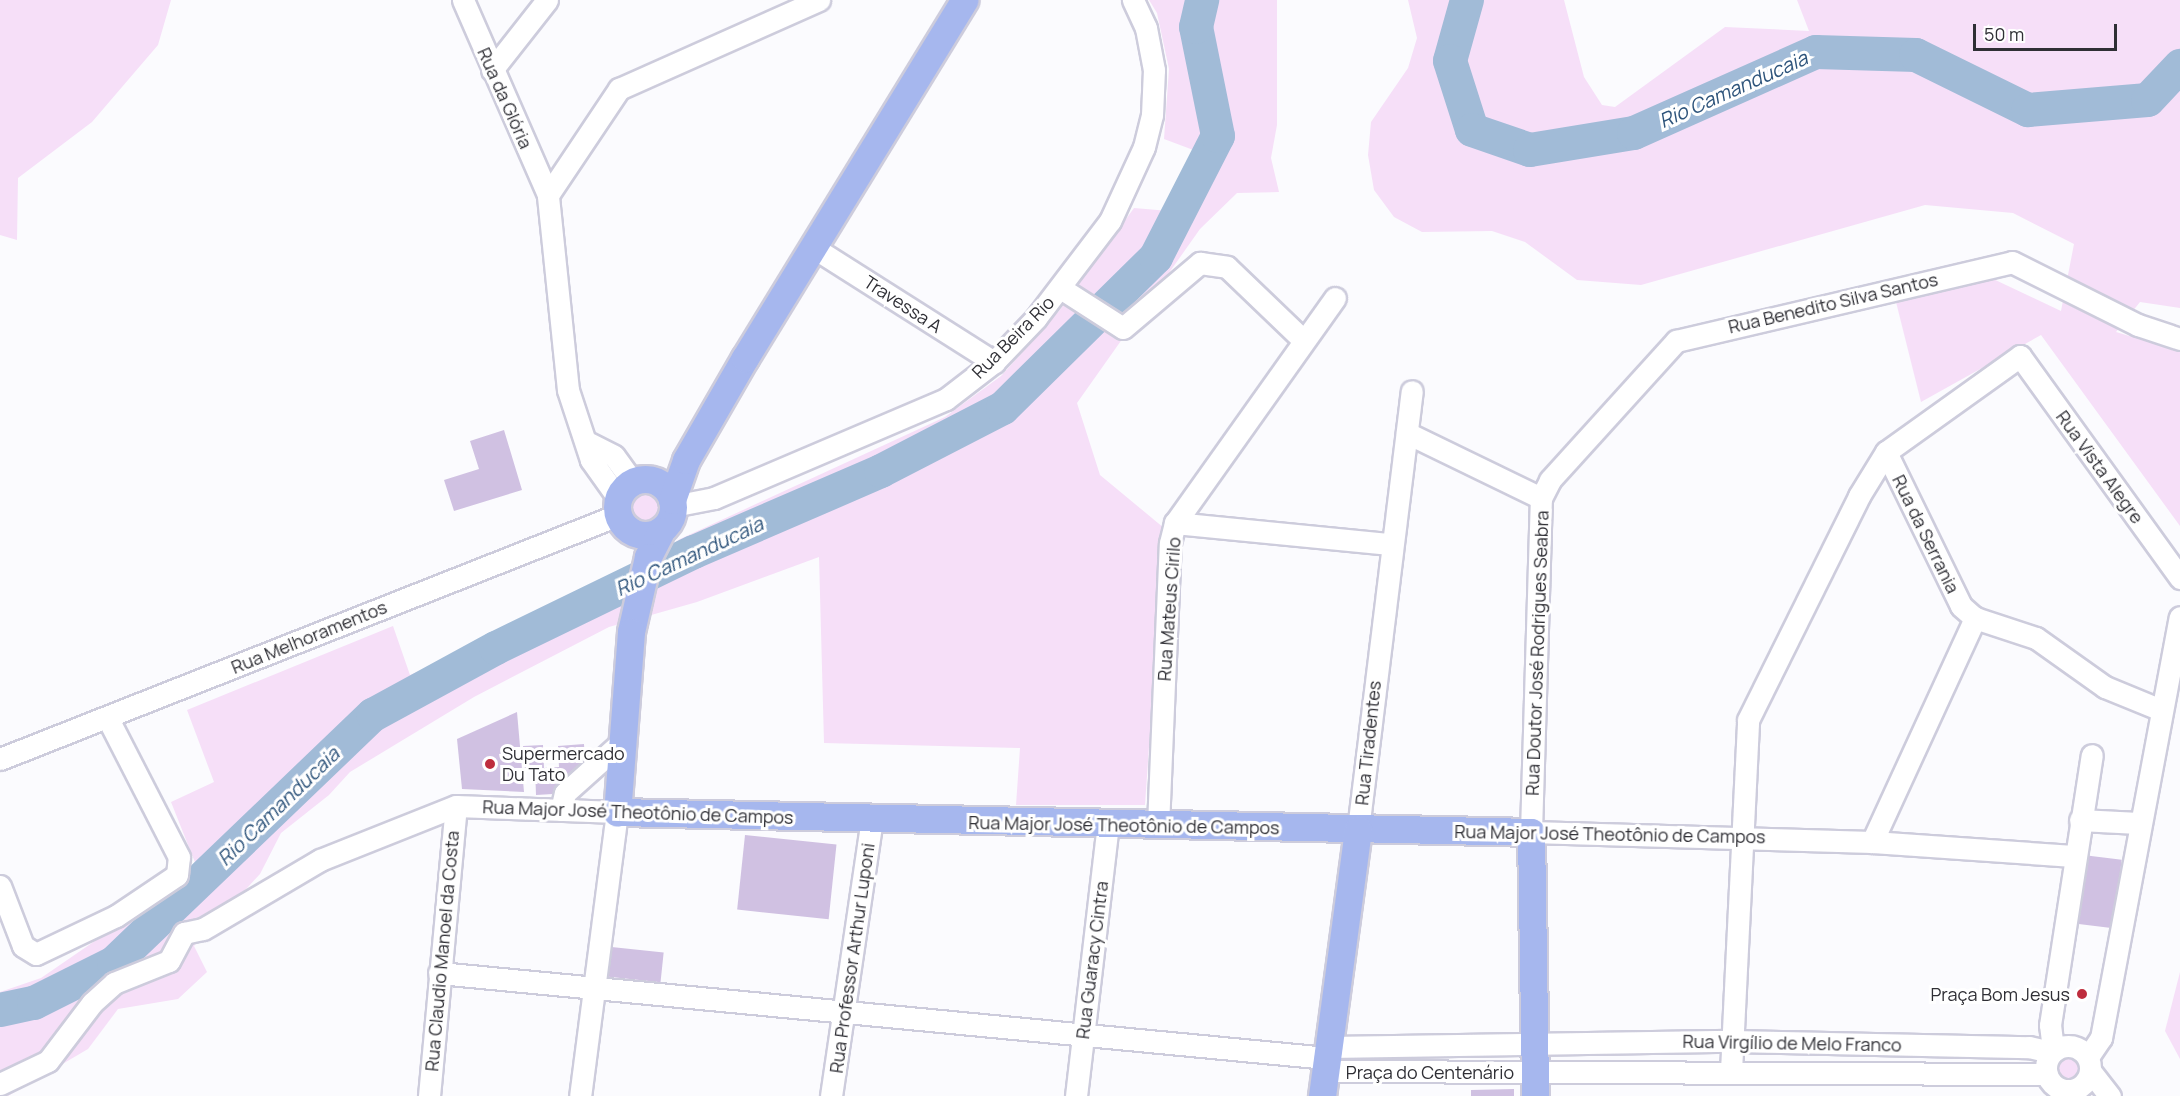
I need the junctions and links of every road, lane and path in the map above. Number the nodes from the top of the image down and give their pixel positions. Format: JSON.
{"nodes":[{"id":1,"x":463,"y":0,"type":"edge"},
{"id":2,"x":547,"y":0,"type":"edge"},
{"id":3,"x":819,"y":0,"type":"edge"},
{"id":4,"x":964,"y":0,"type":"edge"},
{"id":5,"x":1133,"y":0,"type":"edge"},
{"id":6,"x":492,"y":70,"type":"junction"},
{"id":7,"x":548,"y":195,"type":"junction"},
{"id":8,"x":812,"y":246,"type":"junction"},
{"id":9,"x":1062,"y":289,"type":"junction"},
{"id":10,"x":1335,"y":298,"type":"dead end"},
{"id":11,"x":1302,"y":339,"type":"junction"},
{"id":12,"x":2180,"y":339,"type":"edge"},
{"id":13,"x":994,"y":362,"type":"junction"},
{"id":14,"x":1412,"y":391,"type":"dead end"},
{"id":15,"x":1407,"y":433,"type":"junction"},
{"id":16,"x":1886,"y":452,"type":"junction"},
{"id":17,"x":686,"y":460,"type":"junction"},
{"id":18,"x":1541,"y":498,"type":"junction"},
{"id":19,"x":630,"y":501,"type":"junction"},
{"id":20,"x":672,"y":503,"type":"junction"},
{"id":21,"x":1175,"y":523,"type":"junction"},
{"id":22,"x":661,"y":531,"type":"junction"},
{"id":23,"x":1390,"y":544,"type":"junction"},
{"id":24,"x":648,"y":557,"type":"junction"},
{"id":25,"x":2180,"y":578,"type":"edge"},
{"id":26,"x":2180,"y":616,"type":"edge"},
{"id":27,"x":1975,"y":618,"type":"junction"},
{"id":28,"x":2161,"y":710,"type":"junction"},
{"id":29,"x":107,"y":717,"type":"junction"},
{"id":30,"x":623,"y":741,"type":"junction"},
{"id":31,"x":2092,"y":755,"type":"dead end"},
{"id":32,"x":0,"y":759,"type":"edge"},
{"id":33,"x":456,"y":806,"type":"junction"},
{"id":34,"x":561,"y":810,"type":"junction"},
{"id":35,"x":617,"y":813,"type":"junction"},
{"id":36,"x":872,"y":819,"type":"junction"},
{"id":37,"x":2080,"y":820,"type":"junction"},
{"id":38,"x":1108,"y":824,"type":"junction"},
{"id":39,"x":2138,"y":824,"type":"junction"},
{"id":40,"x":1158,"y":826,"type":"junction"},
{"id":41,"x":1358,"y":829,"type":"junction"},
{"id":42,"x":1532,"y":832,"type":"junction"},
{"id":43,"x":1739,"y":837,"type":"junction"},
{"id":44,"x":1872,"y":842,"type":"junction"},
{"id":45,"x":2073,"y":856,"type":"junction"},
{"id":46,"x":0,"y":886,"type":"edge"},
{"id":47,"x":439,"y":973,"type":"junction"},
{"id":48,"x":594,"y":989,"type":"junction"},
{"id":49,"x":843,"y":1014,"type":"junction"},
{"id":50,"x":1083,"y":1036,"type":"junction"},
{"id":51,"x":1732,"y":1041,"type":"junction"},
{"id":52,"x":1532,"y":1042,"type":"junction"},
{"id":53,"x":2052,"y":1051,"type":"junction"},
{"id":54,"x":2090,"y":1064,"type":"junction"},
{"id":55,"x":1326,"y":1068,"type":"edge"},
{"id":56,"x":1731,"y":1071,"type":"junction"},
{"id":57,"x":2047,"y":1074,"type":"junction"},
{"id":58,"x":0,"y":1084,"type":"edge"},
{"id":59,"x":1535,"y":1084,"type":"edge"},
{"id":60,"x":2064,"y":1093,"type":"edge"},
{"id":61,"x":429,"y":1096,"type":"edge"},
{"id":62,"x":580,"y":1096,"type":"edge"},
{"id":63,"x":831,"y":1096,"type":"edge"},
{"id":64,"x":1076,"y":1096,"type":"edge"},
{"id":65,"x":2110,"y":1096,"type":"edge"}],
"edges":[{"from":1,"to":6,"type":"street","name":"Rua da Glória"},
{"from":2,"to":6,"type":"street"},
{"from":3,"to":7,"type":"street"},
{"from":4,"to":8,"type":"main road"},
{"from":5,"to":9,"type":"street","name":"Rua Beira Rio"},
{"from":6,"to":7,"type":"street","name":"Rua da Glória"},
{"from":7,"to":19,"type":"street","name":"Rua da Glória"},
{"from":8,"to":13,"type":"street","name":"Travessa A"},
{"from":8,"to":17,"type":"main road"},
{"from":9,"to":11,"type":"street"},
{"from":9,"to":13,"type":"street","name":"Rua Beira Rio"},
{"from":10,"to":11,"type":"street","name":"Rua Mateus Cirilo"},
{"from":11,"to":21,"type":"street","name":"Rua Mateus Cirilo"},
{"from":12,"to":18,"type":"street","name":"Rua Benedito Silva Santos"},
{"from":13,"to":20,"type":"street","name":"Rua Beira Rio"},
{"from":14,"to":15,"type":"street","name":"Rua Tiradentes"},
{"from":15,"to":18,"type":"street"},
{"from":15,"to":23,"type":"street","name":"Rua Tiradentes"},
{"from":16,"to":25,"type":"street","name":"Rua Vista Alegre"},
{"from":16,"to":27,"type":"street","name":"Rua da Serrania"},
{"from":16,"to":43,"type":"street"},
{"from":17,"to":19,"type":"main road"},
{"from":17,"to":20,"type":"main road"},
{"from":18,"to":42,"type":"street","name":"Rua Doutor José Rodrigues Seabra"},
{"from":19,"to":20,"type":"main road"},
{"from":19,"to":22,"type":"main road"},
{"from":19,"to":24,"type":"main road"},
{"from":19,"to":29,"type":"street","name":"Rua Melhoramentos"},
{"from":20,"to":22,"type":"main road"},
{"from":21,"to":23,"type":"street"},
{"from":21,"to":40,"type":"street","name":"Rua Mateus Cirilo"},
{"from":22,"to":24,"type":"main road"},
{"from":23,"to":41,"type":"street","name":"Rua Tiradentes"},
{"from":24,"to":30,"type":"main road"},
{"from":26,"to":28,"type":"street"},
{"from":27,"to":28,"type":"street"},
{"from":27,"to":44,"type":"street"},
{"from":28,"to":39,"type":"street"},
{"from":29,"to":32,"type":"street","name":"Rua Melhoramentos"},
{"from":29,"to":46,"type":"street"},
{"from":30,"to":34,"type":"street"},
{"from":30,"to":35,"type":"main road"},
{"from":31,"to":37,"type":"street"},
{"from":33,"to":34,"type":"street","name":"Rua Major José Theotônio de Campos"},
{"from":33,"to":47,"type":"street","name":"Rua Claudio Manoel da Costa"},
{"from":33,"to":58,"type":"street","name":"Rua Major José Theotônio de Campos"},
{"from":34,"to":35,"type":"street","name":"Rua Major José Theotônio de Campos"},
{"from":35,"to":36,"type":"main road","name":"Rua Major José Theotônio de Campos"},
{"from":35,"to":48,"type":"street"},
{"from":36,"to":38,"type":"main road","name":"Rua Major José Theotônio de Campos"},
{"from":36,"to":49,"type":"street","name":"Rua Professor Arthur Luponi"},
{"from":37,"to":39,"type":"street"},
{"from":37,"to":45,"type":"street"},
{"from":38,"to":40,"type":"main road","name":"Rua Major José Theotônio de Campos"},
{"from":38,"to":50,"type":"street","name":"Rua Guaracy Cintra"},
{"from":39,"to":54,"type":"street"},
{"from":40,"to":41,"type":"main road","name":"Rua Major José Theotônio de Campos"},
{"from":41,"to":42,"type":"main road","name":"Rua Major José Theotônio de Campos"},
{"from":41,"to":55,"type":"main road","name":"Rua Tiradentes"},
{"from":42,"to":43,"type":"street","name":"Rua Major José Theotônio de Campos"},
{"from":42,"to":52,"type":"main road","name":"Rua Doutor José Rodrigues Seabra"},
{"from":43,"to":44,"type":"street","name":"Rua Major José Theotônio de Campos"},
{"from":43,"to":51,"type":"street"},
{"from":44,"to":45,"type":"street","name":"Rua Major José Theotônio de Campos"},
{"from":45,"to":53,"type":"street"},
{"from":47,"to":48,"type":"street"},
{"from":47,"to":61,"type":"street","name":"Rua Claudio Manoel da Costa"},
{"from":48,"to":49,"type":"street"},
{"from":48,"to":62,"type":"street"},
{"from":49,"to":50,"type":"street"},
{"from":49,"to":63,"type":"street","name":"Rua Professor Arthur Luponi"},
{"from":50,"to":55,"type":"street"},
{"from":50,"to":64,"type":"street","name":"Rua Guaracy Cintra"},
{"from":51,"to":52,"type":"street","name":"Rua Virgílio de Melo Franco"},
{"from":51,"to":53,"type":"street","name":"Rua Virgílio de Melo Franco"},
{"from":51,"to":56,"type":"street"},
{"from":52,"to":55,"type":"street","name":"Praça do Centenário"},
{"from":52,"to":59,"type":"main road","name":"Rua Doutor José Rodrigues Seabra"},
{"from":53,"to":54,"type":"street"},
{"from":53,"to":57,"type":"street"},
{"from":54,"to":60,"type":"street"},
{"from":54,"to":65,"type":"street"},
{"from":55,"to":59,"type":"street","name":"Praça do Centenário"},
{"from":56,"to":57,"type":"street","name":"Rua Virgílio de Melo Franco"},
{"from":56,"to":59,"type":"street","name":"Rua Virgílio de Melo Franco"},
{"from":57,"to":60,"type":"street"}]}
